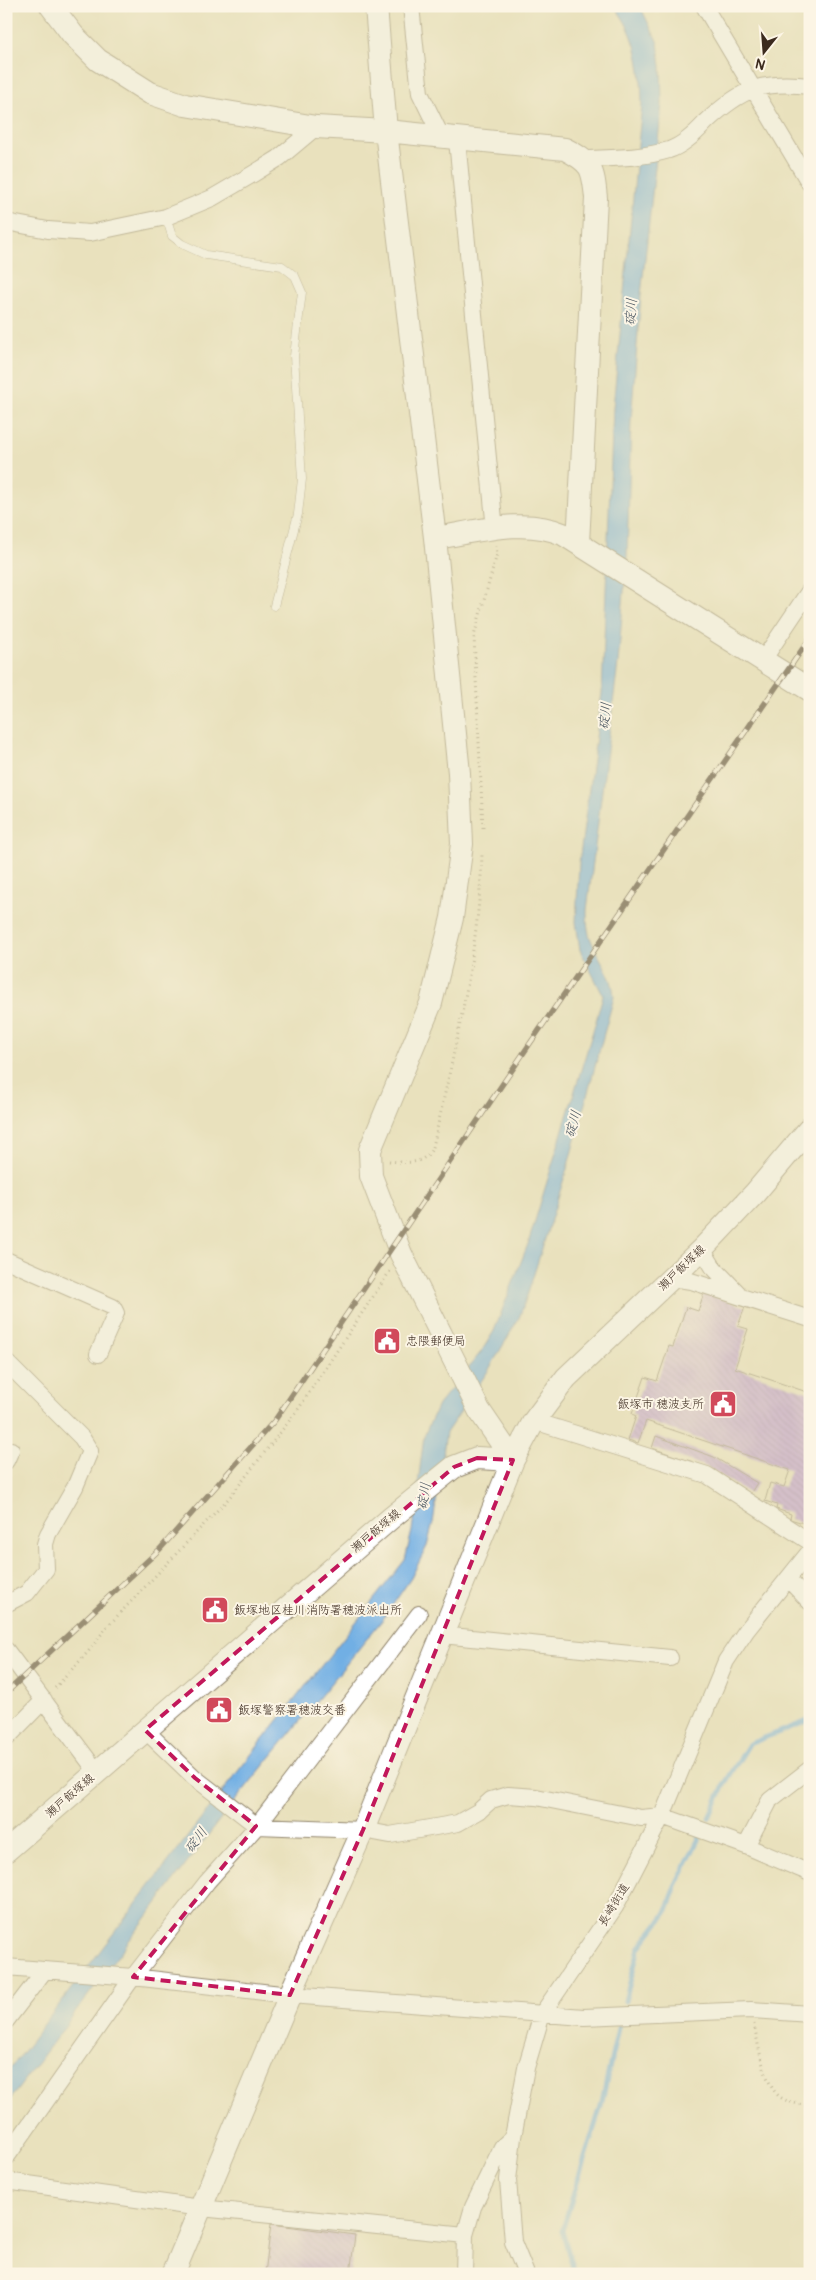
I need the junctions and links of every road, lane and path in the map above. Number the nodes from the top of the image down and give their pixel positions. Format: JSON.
{"nodes":[{"id":1,"x":51,"y":6,"type":"edge"},
{"id":2,"x":376,"y":6,"type":"edge"},
{"id":3,"x":412,"y":6,"type":"edge"},
{"id":4,"x":704,"y":6,"type":"edge"},
{"id":5,"x":810,"y":86,"type":"edge"},
{"id":6,"x":752,"y":88,"type":"junction"},
{"id":7,"x":316,"y":127,"type":"junction"},
{"id":8,"x":386,"y":131,"type":"junction"},
{"id":9,"x":450,"y":139,"type":"junction"},
{"id":10,"x":585,"y":159,"type":"junction"},
{"id":11,"x":810,"y":184,"type":"edge"},
{"id":12,"x":166,"y":217,"type":"junction"},
{"id":13,"x":6,"y":222,"type":"edge"},
{"id":14,"x":495,"y":530,"type":"junction"},
{"id":15,"x":435,"y":538,"type":"junction"},
{"id":16,"x":578,"y":544,"type":"junction"},
{"id":17,"x":810,"y":590,"type":"edge"},
{"id":18,"x":274,"y":606,"type":"dead end"},
{"id":19,"x":764,"y":660,"type":"junction"},
{"id":20,"x":810,"y":690,"type":"edge"},
{"id":21,"x":810,"y":1128,"type":"edge"},
{"id":22,"x":702,"y":1249,"type":"junction"},
{"id":23,"x":401,"y":1254,"type":"junction"},
{"id":24,"x":6,"y":1260,"type":"edge"},
{"id":25,"x":668,"y":1282,"type":"junction"},
{"id":26,"x":744,"y":1297,"type":"junction"},
{"id":27,"x":810,"y":1319,"type":"edge"},
{"id":28,"x":98,"y":1354,"type":"dead end"},
{"id":29,"x":6,"y":1362,"type":"edge"},
{"id":30,"x":534,"y":1421,"type":"junction"},
{"id":31,"x":512,"y":1460,"type":"junction"},
{"id":32,"x":810,"y":1542,"type":"edge"},
{"id":33,"x":810,"y":1551,"type":"edge"},
{"id":34,"x":788,"y":1579,"type":"junction"},
{"id":35,"x":810,"y":1602,"type":"edge"},
{"id":36,"x":6,"y":1604,"type":"edge"},
{"id":37,"x":418,"y":1614,"type":"dead end"},
{"id":38,"x":442,"y":1635,"type":"junction"},
{"id":39,"x":6,"y":1650,"type":"edge"},
{"id":40,"x":670,"y":1658,"type":"dead end"},
{"id":41,"x":44,"y":1700,"type":"junction"},
{"id":42,"x":145,"y":1730,"type":"junction"},
{"id":43,"x":6,"y":1739,"type":"edge"},
{"id":44,"x":810,"y":1769,"type":"edge"},
{"id":45,"x":97,"y":1772,"type":"junction"},
{"id":46,"x":662,"y":1816,"type":"junction"},
{"id":47,"x":254,"y":1824,"type":"junction"},
{"id":48,"x":363,"y":1830,"type":"junction"},
{"id":49,"x":746,"y":1846,"type":"junction"},
{"id":50,"x":6,"y":1851,"type":"edge"},
{"id":51,"x":810,"y":1873,"type":"edge"},
{"id":52,"x":6,"y":1967,"type":"edge"},
{"id":53,"x":48,"y":1970,"type":"junction"},
{"id":54,"x":129,"y":1977,"type":"junction"},
{"id":55,"x":290,"y":1995,"type":"junction"},
{"id":56,"x":751,"y":2010,"type":"junction"},
{"id":57,"x":542,"y":2014,"type":"junction"},
{"id":58,"x":810,"y":2014,"type":"edge"},
{"id":59,"x":6,"y":2021,"type":"edge"},
{"id":60,"x":810,"y":2106,"type":"edge"},
{"id":61,"x":513,"y":2137,"type":"junction"},
{"id":62,"x":6,"y":2158,"type":"edge"},
{"id":63,"x":6,"y":2181,"type":"edge"},
{"id":64,"x":201,"y":2208,"type":"junction"},
{"id":65,"x":465,"y":2236,"type":"junction"},
{"id":66,"x":173,"y":2274,"type":"edge"},
{"id":67,"x":464,"y":2274,"type":"edge"},
{"id":68,"x":526,"y":2274,"type":"edge"}],
"edges":[{"from":1,"to":7,"type":"street"},
{"from":2,"to":8,"type":"street"},
{"from":3,"to":9,"type":"street"},
{"from":4,"to":6,"type":"street"},
{"from":5,"to":6,"type":"street"},
{"from":6,"to":10,"type":"street"},
{"from":6,"to":11,"type":"street"},
{"from":7,"to":8,"type":"street"},
{"from":7,"to":12,"type":"street"},
{"from":8,"to":9,"type":"street"},
{"from":8,"to":15,"type":"street"},
{"from":9,"to":10,"type":"street"},
{"from":9,"to":14,"type":"street"},
{"from":10,"to":16,"type":"street"},
{"from":12,"to":13,"type":"street"},
{"from":12,"to":18,"type":"lane"},
{"from":14,"to":15,"type":"street"},
{"from":14,"to":16,"type":"street"},
{"from":15,"to":23,"type":"street"},
{"from":16,"to":19,"type":"street"},
{"from":17,"to":19,"type":"street"},
{"from":19,"to":20,"type":"street"},
{"from":21,"to":22,"type":"street","name":"瀬戸飯塚線"},
{"from":22,"to":25,"type":"street","name":"瀬戸飯塚線"},
{"from":22,"to":26,"type":"street"},
{"from":23,"to":31,"type":"street"},
{"from":23,"to":41,"type":"path"},
{"from":24,"to":28,"type":"street"},
{"from":25,"to":26,"type":"street"},
{"from":25,"to":30,"type":"street","name":"瀬戸飯塚線"},
{"from":26,"to":27,"type":"street"},
{"from":29,"to":36,"type":"street"},
{"from":30,"to":31,"type":"street","name":"瀬戸飯塚線"},
{"from":30,"to":32,"type":"street"},
{"from":31,"to":38,"type":"street"},
{"from":31,"to":42,"type":"street","name":"瀬戸飯塚線"},
{"from":33,"to":34,"type":"street","name":"長崎街道"},
{"from":34,"to":35,"type":"street"},
{"from":34,"to":46,"type":"street","name":"長崎街道"},
{"from":37,"to":47,"type":"street"},
{"from":38,"to":40,"type":"street"},
{"from":38,"to":48,"type":"street"},
{"from":39,"to":41,"type":"street"},
{"from":41,"to":43,"type":"street"},
{"from":41,"to":45,"type":"street"},
{"from":42,"to":45,"type":"street","name":"瀬戸飯塚線"},
{"from":42,"to":47,"type":"street"},
{"from":44,"to":49,"type":"street"},
{"from":45,"to":50,"type":"street","name":"瀬戸飯塚線"},
{"from":46,"to":48,"type":"street"},
{"from":46,"to":49,"type":"street"},
{"from":46,"to":57,"type":"street","name":"長崎街道"},
{"from":47,"to":48,"type":"street"},
{"from":47,"to":54,"type":"street"},
{"from":48,"to":55,"type":"street"},
{"from":49,"to":51,"type":"street"},
{"from":52,"to":53,"type":"street"},
{"from":53,"to":54,"type":"street"},
{"from":53,"to":59,"type":"street"},
{"from":54,"to":55,"type":"street"},
{"from":54,"to":62,"type":"street"},
{"from":55,"to":57,"type":"street"},
{"from":55,"to":64,"type":"street"},
{"from":56,"to":57,"type":"street"},
{"from":56,"to":58,"type":"street"},
{"from":56,"to":60,"type":"path"},
{"from":57,"to":61,"type":"street","name":"長崎街道"},
{"from":61,"to":65,"type":"street","name":"長崎街道"},
{"from":61,"to":68,"type":"street"},
{"from":63,"to":64,"type":"street"},
{"from":64,"to":65,"type":"street"},
{"from":64,"to":66,"type":"street"},
{"from":65,"to":67,"type":"street","name":"長崎街道"}]}
